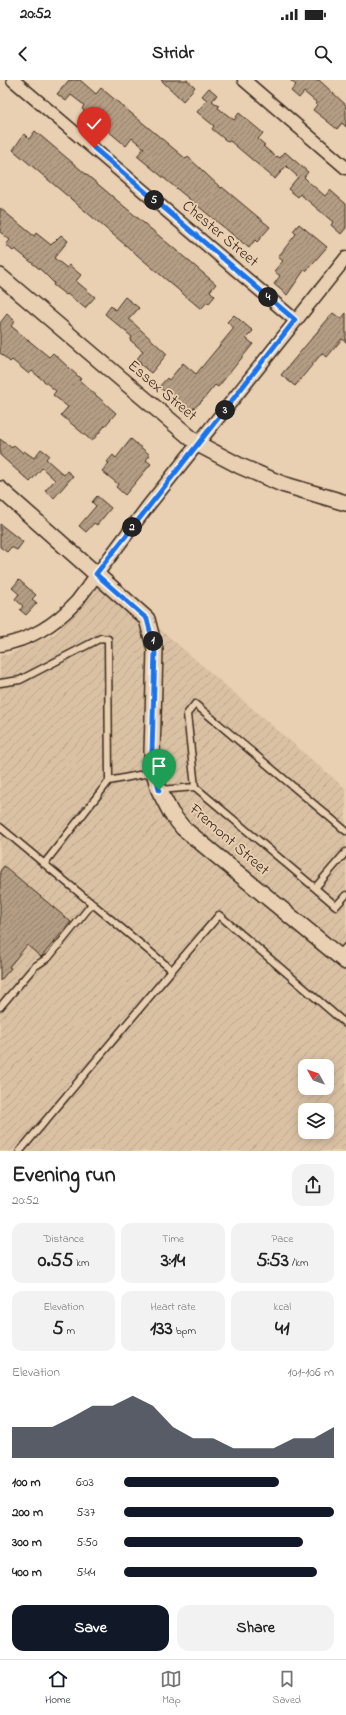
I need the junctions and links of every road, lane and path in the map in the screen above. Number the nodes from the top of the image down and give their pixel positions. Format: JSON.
{"nodes":[{"id":1,"x":13,"y":80,"type":"edge"},
{"id":2,"x":244,"y":80,"type":"edge"},
{"id":3,"x":346,"y":168,"type":"edge"},
{"id":4,"x":346,"y":258,"type":"edge"},
{"id":5,"x":0,"y":276,"type":"edge"},
{"id":6,"x":295,"y":320,"type":"junction"},
{"id":7,"x":198,"y":444,"type":"junction"},
{"id":8,"x":0,"y":489,"type":"edge"},
{"id":9,"x":346,"y":503,"type":"edge"},
{"id":10,"x":96,"y":574,"type":"junction"},
{"id":11,"x":0,"y":645,"type":"edge"},
{"id":12,"x":0,"y":683,"type":"edge"},
{"id":13,"x":154,"y":772,"type":"junction"},
{"id":14,"x":109,"y":782,"type":"junction"},
{"id":15,"x":195,"y":787,"type":"junction"},
{"id":16,"x":159,"y":790,"type":"junction"},
{"id":17,"x":0,"y":827,"type":"edge"},
{"id":18,"x":346,"y":831,"type":"edge"},
{"id":19,"x":346,"y":852,"type":"edge"},
{"id":20,"x":44,"y":864,"type":"junction"},
{"id":21,"x":315,"y":888,"type":"junction"},
{"id":22,"x":346,"y":895,"type":"edge"},
{"id":23,"x":92,"y":904,"type":"junction"},
{"id":24,"x":343,"y":955,"type":"edge"},
{"id":25,"x":172,"y":970,"type":"junction"},
{"id":26,"x":0,"y":1008,"type":"edge"},
{"id":27,"x":346,"y":1024,"type":"edge"},
{"id":28,"x":20,"y":1151,"type":"edge"}],
"edges":[{"from":1,"to":6,"type":"street","name":"Chester Street"},
{"from":2,"to":3,"type":"street"},
{"from":4,"to":6,"type":"street"},
{"from":5,"to":7,"type":"street","name":"Essex Street"},
{"from":6,"to":7,"type":"street"},
{"from":7,"to":9,"type":"street","name":"Essex Street"},
{"from":7,"to":10,"type":"street"},
{"from":8,"to":10,"type":"street","name":"Fremont Street"},
{"from":10,"to":11,"type":"street"},
{"from":10,"to":13,"type":"street","name":"Fremont Street"},
{"from":12,"to":14,"type":"lane"},
{"from":13,"to":14,"type":"lane"},
{"from":13,"to":16,"type":"street","name":"Fremont Street"},
{"from":14,"to":20,"type":"lane"},
{"from":15,"to":16,"type":"lane"},
{"from":15,"to":18,"type":"lane"},
{"from":15,"to":21,"type":"lane"},
{"from":16,"to":24,"type":"street","name":"Fremont Street"},
{"from":17,"to":20,"type":"lane"},
{"from":19,"to":21,"type":"lane"},
{"from":20,"to":23,"type":"lane"},
{"from":21,"to":22,"type":"lane"},
{"from":23,"to":25,"type":"lane"},
{"from":23,"to":26,"type":"lane"},
{"from":25,"to":27,"type":"lane"},
{"from":25,"to":28,"type":"lane"}]}
